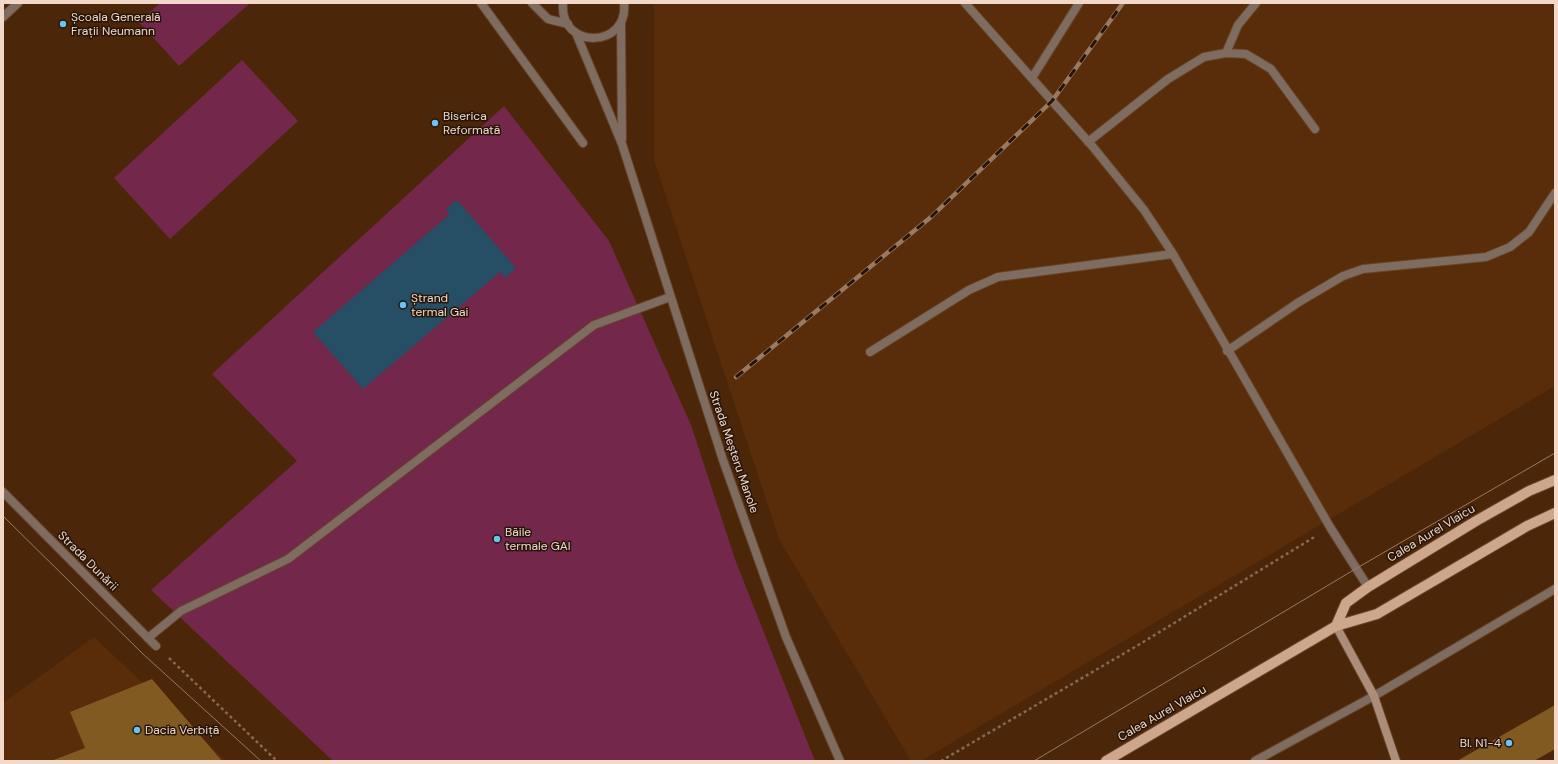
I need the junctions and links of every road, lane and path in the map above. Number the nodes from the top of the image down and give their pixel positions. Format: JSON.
{"nodes":[{"id":1,"x":18,"y":3,"type":"edge"},
{"id":2,"x":481,"y":3,"type":"edge"},
{"id":3,"x":532,"y":3,"type":"edge"},
{"id":4,"x":563,"y":3,"type":"edge"},
{"id":5,"x":624,"y":3,"type":"edge"},
{"id":6,"x":965,"y":3,"type":"edge"},
{"id":7,"x":1079,"y":3,"type":"edge"},
{"id":8,"x":1256,"y":3,"type":"edge"},
{"id":9,"x":3,"y":16,"type":"edge"},
{"id":10,"x":568,"y":24,"type":"junction"},
{"id":11,"x":620,"y":24,"type":"junction"},
{"id":12,"x":576,"y":33,"type":"junction"},
{"id":13,"x":1226,"y":53,"type":"junction"},
{"id":14,"x":1032,"y":78,"type":"junction"},
{"id":15,"x":1316,"y":129,"type":"dead end"},
{"id":16,"x":1088,"y":142,"type":"junction"},
{"id":17,"x":583,"y":143,"type":"dead end"},
{"id":18,"x":622,"y":144,"type":"junction"},
{"id":19,"x":1555,"y":193,"type":"edge"},
{"id":20,"x":1173,"y":254,"type":"junction"},
{"id":21,"x":670,"y":297,"type":"junction"},
{"id":22,"x":1228,"y":351,"type":"junction"},
{"id":23,"x":870,"y":352,"type":"dead end"},
{"id":24,"x":1555,"y":480,"type":"edge"},
{"id":25,"x":3,"y":492,"type":"edge"},
{"id":26,"x":1555,"y":513,"type":"edge"},
{"id":27,"x":1330,"y":527,"type":"junction"},
{"id":28,"x":1368,"y":587,"type":"junction"},
{"id":29,"x":1555,"y":589,"type":"edge"},
{"id":30,"x":1336,"y":626,"type":"junction"},
{"id":31,"x":148,"y":638,"type":"junction"},
{"id":32,"x":156,"y":646,"type":"joint"},
{"id":33,"x":1374,"y":696,"type":"junction"},
{"id":34,"x":277,"y":761,"type":"edge"},
{"id":35,"x":840,"y":761,"type":"edge"},
{"id":36,"x":941,"y":761,"type":"edge"},
{"id":37,"x":1106,"y":761,"type":"edge"},
{"id":38,"x":1255,"y":761,"type":"edge"},
{"id":39,"x":1396,"y":761,"type":"edge"}],
"edges":[{"from":1,"to":9,"type":"street"},
{"from":2,"to":17,"type":"street"},
{"from":3,"to":10,"type":"street"},
{"from":4,"to":10,"type":"street"},
{"from":5,"to":11,"type":"street"},
{"from":6,"to":14,"type":"street"},
{"from":7,"to":14,"type":"street"},
{"from":8,"to":13,"type":"street"},
{"from":10,"to":12,"type":"street"},
{"from":11,"to":12,"type":"street"},
{"from":11,"to":18,"type":"street"},
{"from":12,"to":18,"type":"street"},
{"from":13,"to":15,"type":"street"},
{"from":13,"to":16,"type":"street"},
{"from":14,"to":16,"type":"street"},
{"from":16,"to":20,"type":"street"},
{"from":18,"to":21,"type":"street","name":"Strada Meșteru Manole"},
{"from":19,"to":22,"type":"street"},
{"from":20,"to":22,"type":"street"},
{"from":20,"to":23,"type":"street"},
{"from":21,"to":31,"type":"street"},
{"from":21,"to":35,"type":"street","name":"Strada Meșteru Manole"},
{"from":22,"to":27,"type":"street"},
{"from":24,"to":28,"type":"main road","name":"Calea Aurel Vlaicu"},
{"from":25,"to":31,"type":"street","name":"Strada Dunării"},
{"from":26,"to":30,"type":"main road","name":"Calea Aurel Vlaicu"},
{"from":27,"to":28,"type":"street"},
{"from":27,"to":36,"type":"path"},
{"from":28,"to":30,"type":"main road","name":"Calea Aurel Vlaicu"},
{"from":29,"to":33,"type":"street"},
{"from":30,"to":33,"type":"street"},
{"from":30,"to":37,"type":"main road","name":"Calea Aurel Vlaicu"},
{"from":31,"to":32,"type":"street","name":"Strada Dunării"},
{"from":32,"to":34,"type":"path"},
{"from":33,"to":38,"type":"street"},
{"from":33,"to":39,"type":"street"}]}
